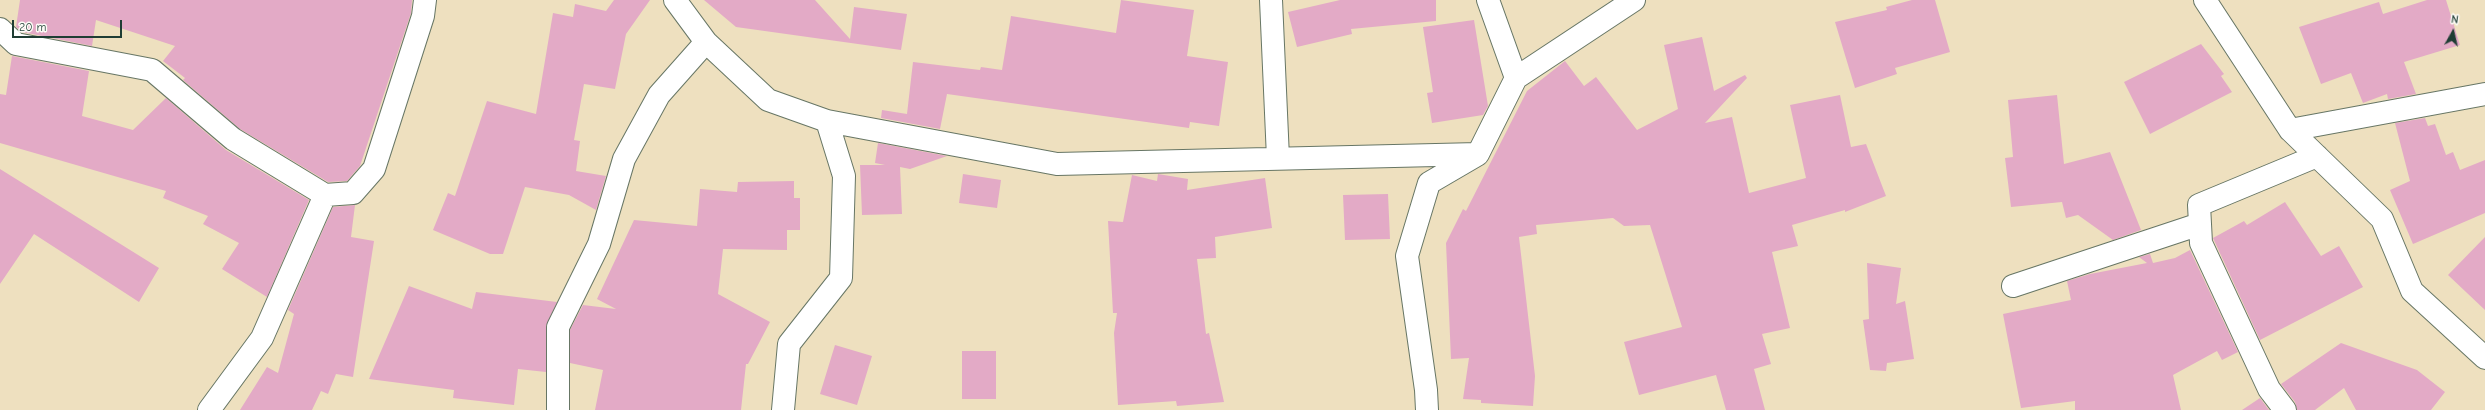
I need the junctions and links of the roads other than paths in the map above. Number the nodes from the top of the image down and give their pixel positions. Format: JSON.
{"nodes":[{"id":1,"x":425,"y":0,"type":"edge"},
{"id":2,"x":675,"y":0,"type":"edge"},
{"id":3,"x":1271,"y":0,"type":"edge"},
{"id":4,"x":1488,"y":0,"type":"edge"},
{"id":5,"x":1634,"y":0,"type":"edge"},
{"id":6,"x":2205,"y":0,"type":"edge"},
{"id":7,"x":0,"y":29,"type":"edge"},
{"id":8,"x":706,"y":42,"type":"junction"},
{"id":9,"x":1516,"y":78,"type":"junction"},
{"id":10,"x":2485,"y":94,"type":"edge"},
{"id":11,"x":828,"y":121,"type":"junction"},
{"id":12,"x":2290,"y":130,"type":"junction"},
{"id":13,"x":1478,"y":154,"type":"junction"},
{"id":14,"x":2318,"y":156,"type":"junction"},
{"id":15,"x":1278,"y":158,"type":"junction"},
{"id":16,"x":325,"y":195,"type":"junction"},
{"id":17,"x":2200,"y":224,"type":"junction"},
{"id":18,"x":2013,"y":286,"type":"dead end"},
{"id":19,"x":2485,"y":358,"type":"edge"},
{"id":20,"x":209,"y":410,"type":"edge"},
{"id":21,"x":558,"y":410,"type":"edge"},
{"id":22,"x":783,"y":410,"type":"edge"},
{"id":23,"x":1427,"y":410,"type":"edge"},
{"id":24,"x":2285,"y":410,"type":"edge"}],
"edges":[{"from":1,"to":16,"type":"street"},
{"from":2,"to":8,"type":"street"},
{"from":3,"to":15,"type":"street"},
{"from":4,"to":9,"type":"street"},
{"from":5,"to":9,"type":"street"},
{"from":6,"to":12,"type":"street"},
{"from":7,"to":16,"type":"street"},
{"from":8,"to":11,"type":"street"},
{"from":8,"to":21,"type":"street"},
{"from":9,"to":13,"type":"street"},
{"from":10,"to":12,"type":"street"},
{"from":11,"to":15,"type":"street"},
{"from":11,"to":22,"type":"street"},
{"from":12,"to":14,"type":"street"},
{"from":13,"to":15,"type":"street"},
{"from":13,"to":23,"type":"street"},
{"from":14,"to":17,"type":"street"},
{"from":14,"to":19,"type":"street"},
{"from":16,"to":20,"type":"street"},
{"from":17,"to":18,"type":"street"},
{"from":17,"to":24,"type":"street"}]}
